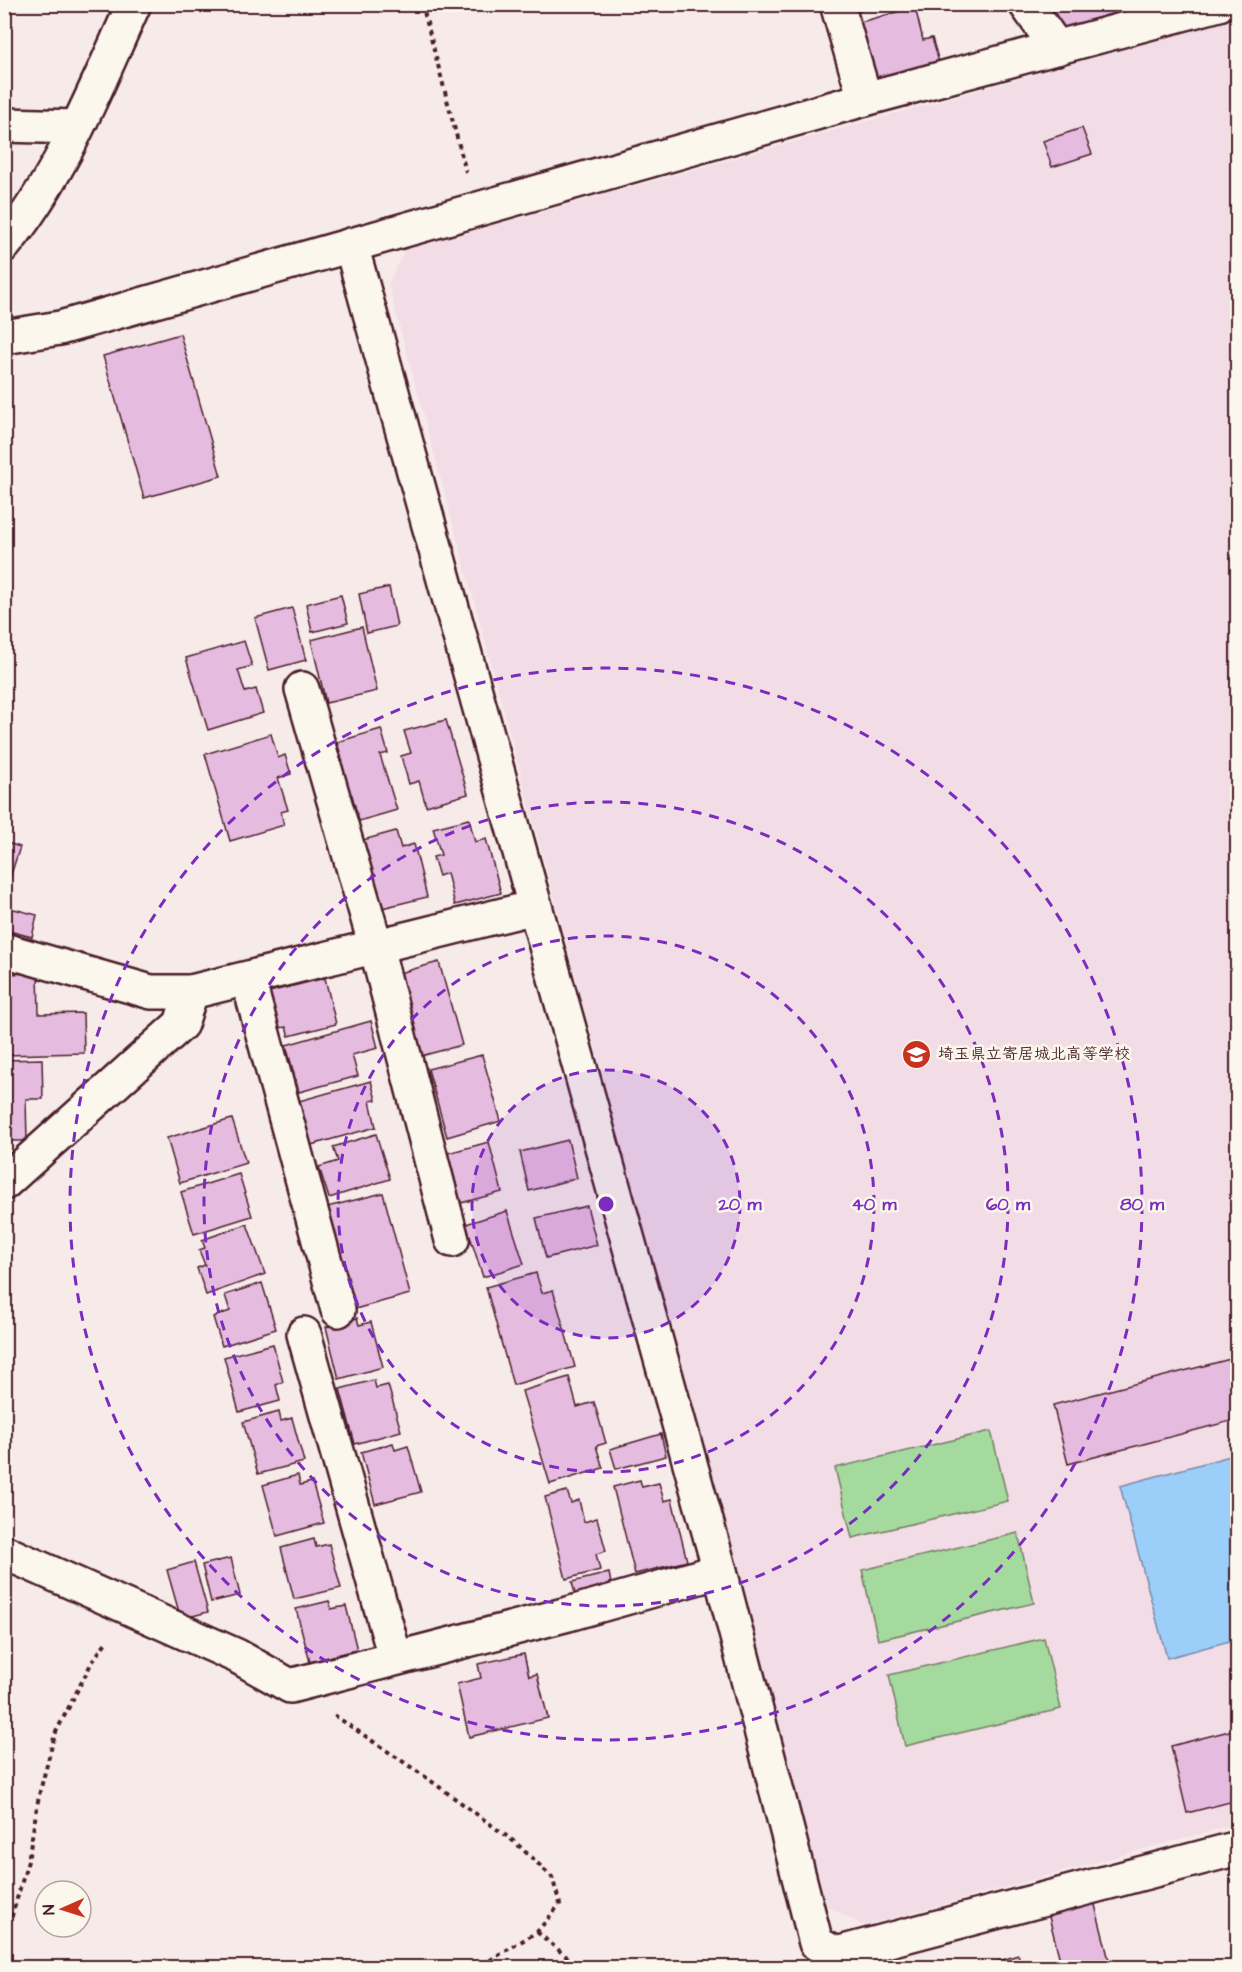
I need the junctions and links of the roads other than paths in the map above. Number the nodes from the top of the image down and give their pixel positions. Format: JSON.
{"nodes":[{"id":1,"x":134,"y":4,"type":"edge"},
{"id":2,"x":837,"y":4,"type":"edge"},
{"id":3,"x":1026,"y":4,"type":"edge"},
{"id":4,"x":1219,"y":4,"type":"edge"},
{"id":5,"x":1057,"y":48,"type":"junction"},
{"id":6,"x":865,"y":99,"type":"junction"},
{"id":7,"x":4,"y":125,"type":"edge"},
{"id":8,"x":77,"y":128,"type":"junction"},
{"id":9,"x":4,"y":245,"type":"edge"},
{"id":10,"x":351,"y":245,"type":"junction"},
{"id":11,"x":4,"y":337,"type":"edge"},
{"id":12,"x":302,"y":688,"type":"dead end"},
{"id":13,"x":535,"y":907,"type":"junction"},
{"id":14,"x":376,"y":947,"type":"junction"},
{"id":15,"x":4,"y":950,"type":"edge"},
{"id":16,"x":248,"y":979,"type":"junction"},
{"id":17,"x":191,"y":993,"type":"junction"},
{"id":18,"x":4,"y":1183,"type":"edge"},
{"id":19,"x":452,"y":1240,"type":"dead end"},
{"id":20,"x":338,"y":1310,"type":"dead end"},
{"id":21,"x":304,"y":1334,"type":"dead end"},
{"id":22,"x":4,"y":1552,"type":"edge"},
{"id":23,"x":720,"y":1571,"type":"junction"},
{"id":24,"x":395,"y":1657,"type":"junction"},
{"id":25,"x":1238,"y":1848,"type":"edge"}],
"edges":[{"from":1,"to":8,"type":"street"},
{"from":2,"to":6,"type":"street"},
{"from":3,"to":5,"type":"street"},
{"from":4,"to":5,"type":"street"},
{"from":5,"to":6,"type":"street"},
{"from":6,"to":10,"type":"street"},
{"from":7,"to":8,"type":"street"},
{"from":8,"to":9,"type":"street"},
{"from":10,"to":11,"type":"street"},
{"from":10,"to":13,"type":"street"},
{"from":12,"to":14,"type":"street"},
{"from":13,"to":14,"type":"street"},
{"from":13,"to":23,"type":"street"},
{"from":14,"to":16,"type":"street"},
{"from":14,"to":19,"type":"street"},
{"from":15,"to":17,"type":"street"},
{"from":16,"to":17,"type":"street"},
{"from":16,"to":20,"type":"street"},
{"from":17,"to":18,"type":"street"},
{"from":21,"to":24,"type":"street"},
{"from":22,"to":24,"type":"street"},
{"from":23,"to":24,"type":"street"},
{"from":23,"to":25,"type":"street"}]}
